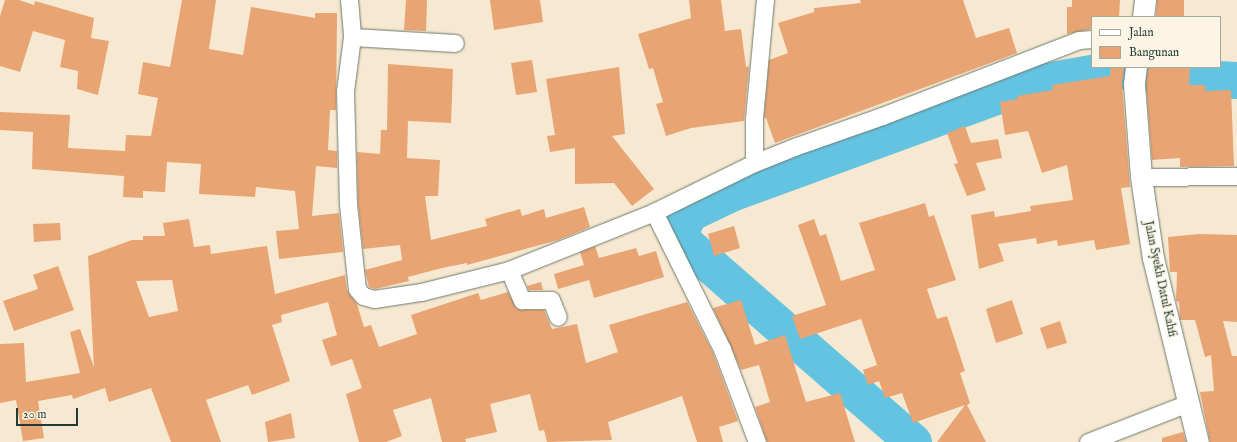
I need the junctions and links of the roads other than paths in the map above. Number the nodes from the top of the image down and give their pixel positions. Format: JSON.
{"nodes":[{"id":1,"x":349,"y":0,"type":"edge"},
{"id":2,"x":765,"y":0,"type":"edge"},
{"id":3,"x":1145,"y":0,"type":"edge"},
{"id":4,"x":1143,"y":16,"type":"edge"},
{"id":5,"x":352,"y":37,"type":"junction"},
{"id":6,"x":1091,"y":39,"type":"edge"},
{"id":7,"x":455,"y":43,"type":"dead end"},
{"id":8,"x":1135,"y":76,"type":"edge"},
{"id":9,"x":754,"y":163,"type":"junction"},
{"id":10,"x":1237,"y":176,"type":"edge"},
{"id":11,"x":1141,"y":177,"type":"junction"},
{"id":12,"x":654,"y":212,"type":"junction"},
{"id":13,"x":509,"y":270,"type":"junction"},
{"id":14,"x":558,"y":317,"type":"dead end"},
{"id":15,"x":1188,"y":402,"type":"junction"},
{"id":16,"x":757,"y":442,"type":"edge"},
{"id":17,"x":1088,"y":442,"type":"edge"},
{"id":18,"x":1198,"y":442,"type":"edge"}],
"edges":[{"from":1,"to":5,"type":"street"},
{"from":2,"to":9,"type":"street"},
{"from":3,"to":4,"type":"street"},
{"from":5,"to":7,"type":"street"},
{"from":5,"to":13,"type":"street"},
{"from":6,"to":9,"type":"street"},
{"from":8,"to":11,"type":"street","name":"Jalan Syekh Datul Kahfi"},
{"from":9,"to":12,"type":"street"},
{"from":10,"to":11,"type":"street"},
{"from":11,"to":15,"type":"street","name":"Jalan Syekh Datul Kahfi"},
{"from":12,"to":13,"type":"street"},
{"from":12,"to":16,"type":"street"},
{"from":13,"to":14,"type":"street"},
{"from":15,"to":17,"type":"street"},
{"from":15,"to":18,"type":"street","name":"Jalan Syekh Datul Kahfi"}]}
